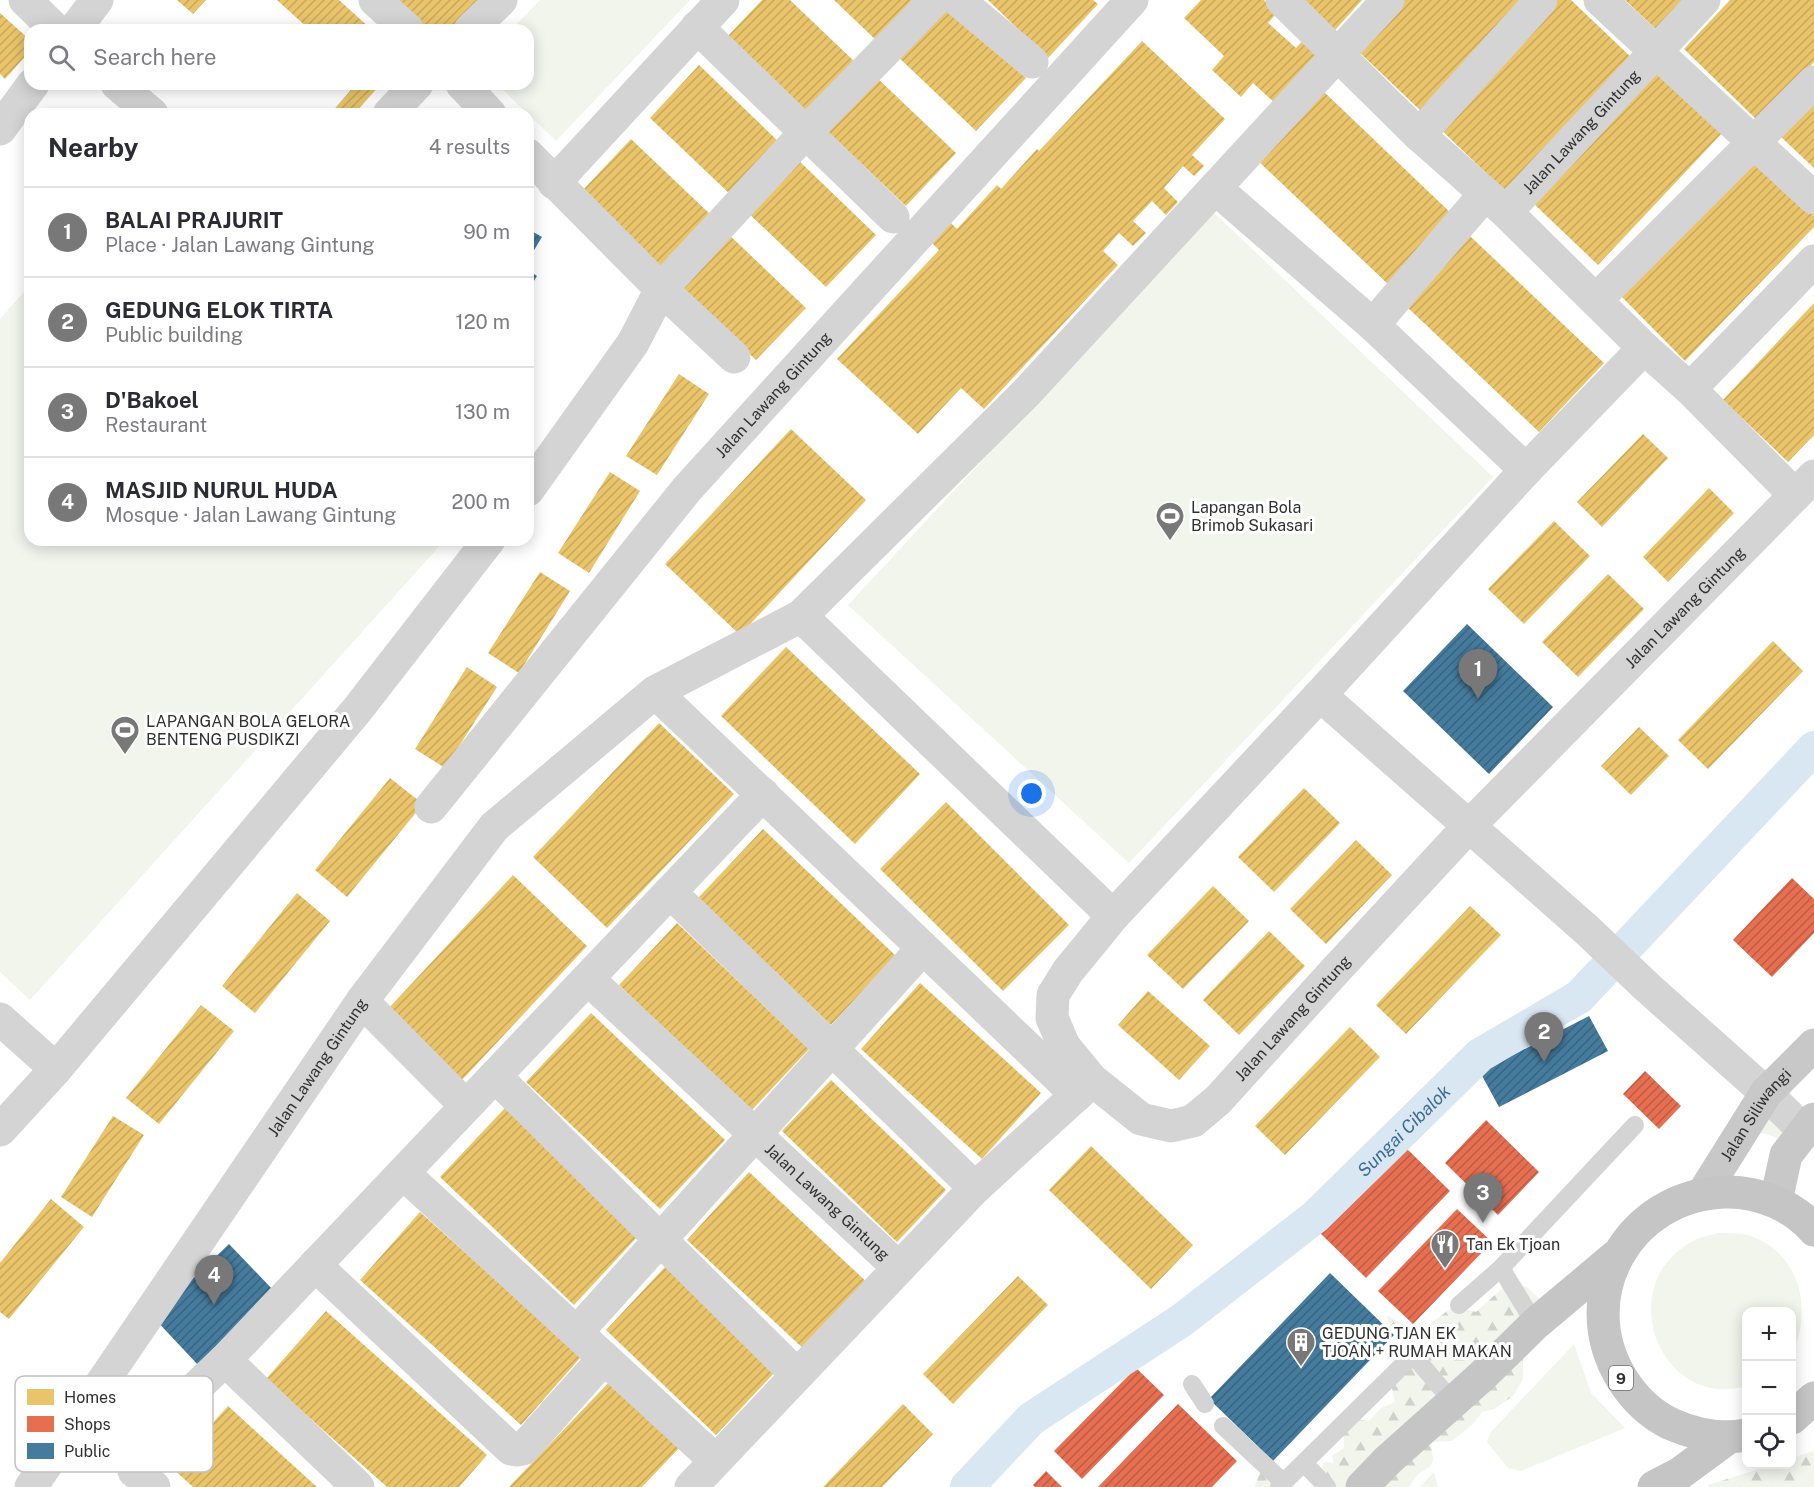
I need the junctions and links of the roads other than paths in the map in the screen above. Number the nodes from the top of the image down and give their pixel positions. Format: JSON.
{"nodes":[{"id":1,"x":25,"y":0,"type":"edge"},
{"id":2,"x":97,"y":0,"type":"edge"},
{"id":3,"x":375,"y":0,"type":"edge"},
{"id":4,"x":501,"y":0,"type":"edge"},
{"id":5,"x":723,"y":0,"type":"edge"},
{"id":6,"x":935,"y":0,"type":"edge"},
{"id":7,"x":958,"y":0,"type":"edge"},
{"id":8,"x":1132,"y":0,"type":"edge"},
{"id":9,"x":1282,"y":0,"type":"edge"},
{"id":10,"x":1388,"y":0,"type":"edge"},
{"id":11,"x":1541,"y":0,"type":"edge"},
{"id":12,"x":1600,"y":0,"type":"edge"},
{"id":13,"x":1704,"y":0,"type":"edge"},
{"id":14,"x":50,"y":24,"type":"edge"},
{"id":15,"x":79,"y":24,"type":"edge"},
{"id":16,"x":401,"y":24,"type":"edge"},
{"id":17,"x":476,"y":24,"type":"edge"},
{"id":18,"x":697,"y":27,"type":"junction"},
{"id":19,"x":1656,"y":52,"type":"junction"},
{"id":20,"x":1337,"y":56,"type":"junction"},
{"id":21,"x":1032,"y":62,"type":"dead end"},
{"id":22,"x":1814,"y":82,"type":"edge"},
{"id":23,"x":29,"y":90,"type":"edge"},
{"id":24,"x":124,"y":90,"type":"edge"},
{"id":25,"x":411,"y":90,"type":"edge"},
{"id":26,"x":468,"y":90,"type":"edge"},
{"id":27,"x":145,"y":108,"type":"edge"},
{"id":28,"x":395,"y":108,"type":"edge"},
{"id":29,"x":484,"y":108,"type":"edge"},
{"id":30,"x":0,"y":129,"type":"edge"},
{"id":31,"x":807,"y":131,"type":"junction"},
{"id":32,"x":1419,"y":135,"type":"junction"},
{"id":33,"x":1754,"y":142,"type":"junction"},
{"id":34,"x":534,"y":161,"type":"edge"},
{"id":35,"x":554,"y":183,"type":"junction"},
{"id":36,"x":1215,"y":188,"type":"junction"},
{"id":37,"x":1814,"y":198,"type":"edge"},
{"id":38,"x":1496,"y":203,"type":"junction"},
{"id":39,"x":893,"y":217,"type":"dead end"},
{"id":40,"x":1814,"y":261,"type":"edge"},
{"id":41,"x":661,"y":289,"type":"junction"},
{"id":42,"x":1596,"y":300,"type":"junction"},
{"id":43,"x":1373,"y":325,"type":"junction"},
{"id":44,"x":1644,"y":348,"type":"junction"},
{"id":45,"x":734,"y":357,"type":"dead end"},
{"id":46,"x":1690,"y":389,"type":"junction"},
{"id":47,"x":1526,"y":470,"type":"junction"},
{"id":48,"x":534,"y":482,"type":"edge"},
{"id":49,"x":1804,"y":486,"type":"edge"},
{"id":50,"x":484,"y":546,"type":"edge"},
{"id":51,"x":801,"y":616,"type":"junction"},
{"id":52,"x":655,"y":692,"type":"junction"},
{"id":53,"x":1320,"y":695,"type":"junction"},
{"id":54,"x":763,"y":794,"type":"junction"},
{"id":55,"x":431,"y":807,"type":"dead end"},
{"id":56,"x":1469,"y":826,"type":"junction"},
{"id":57,"x":670,"y":892,"type":"junction"},
{"id":58,"x":1113,"y":915,"type":"junction"},
{"id":59,"x":924,"y":948,"type":"junction"},
{"id":60,"x":588,"y":979,"type":"junction"},
{"id":61,"x":362,"y":1001,"type":"junction"},
{"id":62,"x":0,"y":1019,"type":"edge"},
{"id":63,"x":1814,"y":1044,"type":"edge"},
{"id":64,"x":832,"y":1050,"type":"junction"},
{"id":65,"x":56,"y":1069,"type":"junction"},
{"id":66,"x":495,"y":1076,"type":"junction"},
{"id":67,"x":1085,"y":1088,"type":"junction"},
{"id":68,"x":1766,"y":1093,"type":"junction"},
{"id":69,"x":466,"y":1106,"type":"junction"},
{"id":70,"x":1635,"y":1125,"type":"dead end"},
{"id":71,"x":1809,"y":1125,"type":"edge"},
{"id":72,"x":0,"y":1130,"type":"edge"},
{"id":73,"x":756,"y":1134,"type":"junction"},
{"id":74,"x":403,"y":1173,"type":"junction"},
{"id":75,"x":975,"y":1188,"type":"junction"},
{"id":76,"x":1704,"y":1192,"type":"junction"},
{"id":77,"x":1776,"y":1202,"type":"junction"},
{"id":78,"x":1814,"y":1230,"type":"edge"},
{"id":79,"x":660,"y":1240,"type":"junction"},
{"id":80,"x":1617,"y":1255,"type":"junction"},
{"id":81,"x":315,"y":1265,"type":"junction"},
{"id":82,"x":899,"y":1268,"type":"junction"},
{"id":83,"x":1502,"y":1268,"type":"junction"},
{"id":84,"x":1459,"y":1305,"type":"dead end"},
{"id":85,"x":1534,"y":1324,"type":"junction"},
{"id":86,"x":578,"y":1332,"type":"junction"},
{"id":87,"x":604,"y":1358,"type":"junction"},
{"id":88,"x":225,"y":1360,"type":"junction"},
{"id":89,"x":796,"y":1374,"type":"junction"},
{"id":90,"x":107,"y":1376,"type":"edge"},
{"id":91,"x":208,"y":1376,"type":"edge"},
{"id":92,"x":1192,"y":1384,"type":"dead end"},
{"id":93,"x":1814,"y":1398,"type":"edge"},
{"id":94,"x":1454,"y":1402,"type":"junction"},
{"id":95,"x":1205,"y":1404,"type":"dead end"},
{"id":96,"x":1794,"y":1415,"type":"edge"},
{"id":97,"x":1223,"y":1425,"type":"dead end"},
{"id":98,"x":1796,"y":1431,"type":"edge"},
{"id":99,"x":1814,"y":1432,"type":"edge"},
{"id":100,"x":1737,"y":1437,"type":"edge"},
{"id":101,"x":715,"y":1460,"type":"junction"},
{"id":102,"x":1304,"y":1463,"type":"junction"},
{"id":103,"x":41,"y":1472,"type":"edge"},
{"id":104,"x":135,"y":1472,"type":"edge"},
{"id":105,"x":1672,"y":1483,"type":"edge"},
{"id":106,"x":1281,"y":1485,"type":"edge"},
{"id":107,"x":31,"y":1487,"type":"edge"},
{"id":108,"x":154,"y":1487,"type":"edge"},
{"id":109,"x":357,"y":1487,"type":"edge"},
{"id":110,"x":691,"y":1487,"type":"edge"},
{"id":111,"x":1327,"y":1487,"type":"edge"},
{"id":112,"x":1362,"y":1487,"type":"edge"}],
"edges":[{"from":1,"to":14,"type":"street"},
{"from":2,"to":15,"type":"street"},
{"from":3,"to":16,"type":"street"},
{"from":4,"to":17,"type":"street"},
{"from":5,"to":18,"type":"street"},
{"from":6,"to":31,"type":"street"},
{"from":7,"to":21,"type":"street"},
{"from":8,"to":55,"type":"street","name":"Jalan Lawang Gintung"},
{"from":9,"to":20,"type":"street","name":"Jalan Lawang Gintung"},
{"from":10,"to":20,"type":"street","name":"Jalan Lawang Gintung"},
{"from":11,"to":32,"type":"street"},
{"from":12,"to":19,"type":"street"},
{"from":13,"to":19,"type":"street","name":"Jalan Lawang Gintung"},
{"from":18,"to":31,"type":"street"},
{"from":18,"to":35,"type":"street"},
{"from":19,"to":33,"type":"street"},
{"from":19,"to":38,"type":"street","name":"Jalan Lawang Gintung"},
{"from":20,"to":32,"type":"street","name":"Jalan Lawang Gintung"},
{"from":20,"to":36,"type":"street","name":"Jalan Lawang Gintung"},
{"from":22,"to":33,"type":"street"},
{"from":23,"to":30,"type":"street"},
{"from":24,"to":27,"type":"street"},
{"from":25,"to":28,"type":"street"},
{"from":26,"to":29,"type":"street"},
{"from":31,"to":39,"type":"street"},
{"from":31,"to":41,"type":"street"},
{"from":32,"to":38,"type":"street","name":"Jalan Lawang Gintung"},
{"from":33,"to":37,"type":"street"},
{"from":33,"to":42,"type":"street"},
{"from":34,"to":35,"type":"street"},
{"from":35,"to":41,"type":"street"},
{"from":36,"to":43,"type":"street"},
{"from":36,"to":51,"type":"street","name":"Jalan Lawang Gintung"},
{"from":38,"to":42,"type":"street","name":"Jalan Lawang Gintung"},
{"from":38,"to":43,"type":"street","name":"Jalan Lawang Gintung"},
{"from":40,"to":46,"type":"street"},
{"from":41,"to":45,"type":"street"},
{"from":41,"to":48,"type":"street"},
{"from":42,"to":44,"type":"street","name":"Jalan Lawang Gintung"},
{"from":43,"to":47,"type":"street"},
{"from":44,"to":46,"type":"street","name":"Jalan Lawang Gintung"},
{"from":44,"to":47,"type":"street","name":"Jalan Lawang Gintung"},
{"from":46,"to":49,"type":"street","name":"Jalan Lawang Gintung"},
{"from":47,"to":53,"type":"street","name":"Jalan Lawang Gintung"},
{"from":49,"to":56,"type":"street","name":"Jalan Lawang Gintung"},
{"from":50,"to":65,"type":"street"},
{"from":51,"to":52,"type":"street","name":"Jalan Lawang Gintung"},
{"from":51,"to":58,"type":"street"},
{"from":52,"to":54,"type":"street","name":"Jalan Lawang Gintung"},
{"from":52,"to":61,"type":"street","name":"Jalan Lawang Gintung"},
{"from":53,"to":56,"type":"street"},
{"from":53,"to":58,"type":"street","name":"Jalan Lawang Gintung"},
{"from":54,"to":57,"type":"street"},
{"from":54,"to":59,"type":"street","name":"Jalan Lawang Gintung"},
{"from":56,"to":67,"type":"street","name":"Jalan Lawang Gintung"},
{"from":56,"to":68,"type":"street"},
{"from":57,"to":60,"type":"street"},
{"from":57,"to":64,"type":"street"},
{"from":58,"to":67,"type":"street","name":"Jalan Lawang Gintung"},
{"from":59,"to":64,"type":"street","name":"Jalan Lawang Gintung"},
{"from":59,"to":67,"type":"street","name":"Jalan Lawang Gintung"},
{"from":60,"to":66,"type":"street"},
{"from":60,"to":73,"type":"street","name":"Jalan Lawang Gintung"},
{"from":61,"to":69,"type":"street"},
{"from":61,"to":90,"type":"street","name":"Jalan Lawang Gintung"},
{"from":62,"to":65,"type":"street"},
{"from":63,"to":68,"type":"main road","name":"Jalan Siliwangi"},
{"from":64,"to":73,"type":"street","name":"Jalan Lawang Gintung"},
{"from":64,"to":75,"type":"street"},
{"from":65,"to":72,"type":"street"},
{"from":66,"to":69,"type":"street"},
{"from":66,"to":79,"type":"street"},
{"from":67,"to":75,"type":"street","name":"Jalan Lawang Gintung"},
{"from":68,"to":71,"type":"street"},
{"from":68,"to":76,"type":"main road","name":"Jalan Siliwangi"},
{"from":69,"to":74,"type":"street"},
{"from":70,"to":83,"type":"lane"},
{"from":71,"to":77,"type":"main road"},
{"from":73,"to":79,"type":"street","name":"Jalan Lawang Gintung"},
{"from":73,"to":82,"type":"street","name":"Jalan Lawang Gintung"},
{"from":74,"to":81,"type":"street"},
{"from":74,"to":86,"type":"street"},
{"from":75,"to":82,"type":"street","name":"Jalan Lawang Gintung"},
{"from":76,"to":77,"type":"highway","number":"9"},
{"from":76,"to":80,"type":"highway","number":"9"},
{"from":77,"to":78,"type":"highway","number":"9"},
{"from":79,"to":86,"type":"street","name":"Jalan Lawang Gintung"},
{"from":79,"to":89,"type":"street"},
{"from":80,"to":85,"type":"highway","number":"9"},
{"from":80,"to":100,"type":"highway","number":"9"},
{"from":81,"to":87,"type":"street"},
{"from":81,"to":88,"type":"street"},
{"from":82,"to":89,"type":"street","name":"Jalan Lawang Gintung"},
{"from":83,"to":84,"type":"lane"},
{"from":83,"to":85,"type":"lane"},
{"from":85,"to":94,"type":"highway","number":"9"},
{"from":86,"to":87,"type":"street"},
{"from":87,"to":101,"type":"street"},
{"from":88,"to":91,"type":"street"},
{"from":88,"to":109,"type":"street"},
{"from":89,"to":101,"type":"street","name":"Jalan Lawang Gintung"},
{"from":92,"to":95,"type":"lane"},
{"from":93,"to":96,"type":"highway"},
{"from":94,"to":102,"type":"lane"},
{"from":94,"to":112,"type":"highway","number":"9"},
{"from":97,"to":106,"type":"lane"},
{"from":98,"to":99,"type":"highway"},
{"from":100,"to":105,"type":"highway","number":"9"},
{"from":101,"to":110,"type":"street","name":"Jalan Lawang Gintung"},
{"from":102,"to":106,"type":"lane"},
{"from":102,"to":111,"type":"lane"},
{"from":103,"to":107,"type":"street","name":"Jalan Lawang Gintung"},
{"from":104,"to":108,"type":"street"}]}
